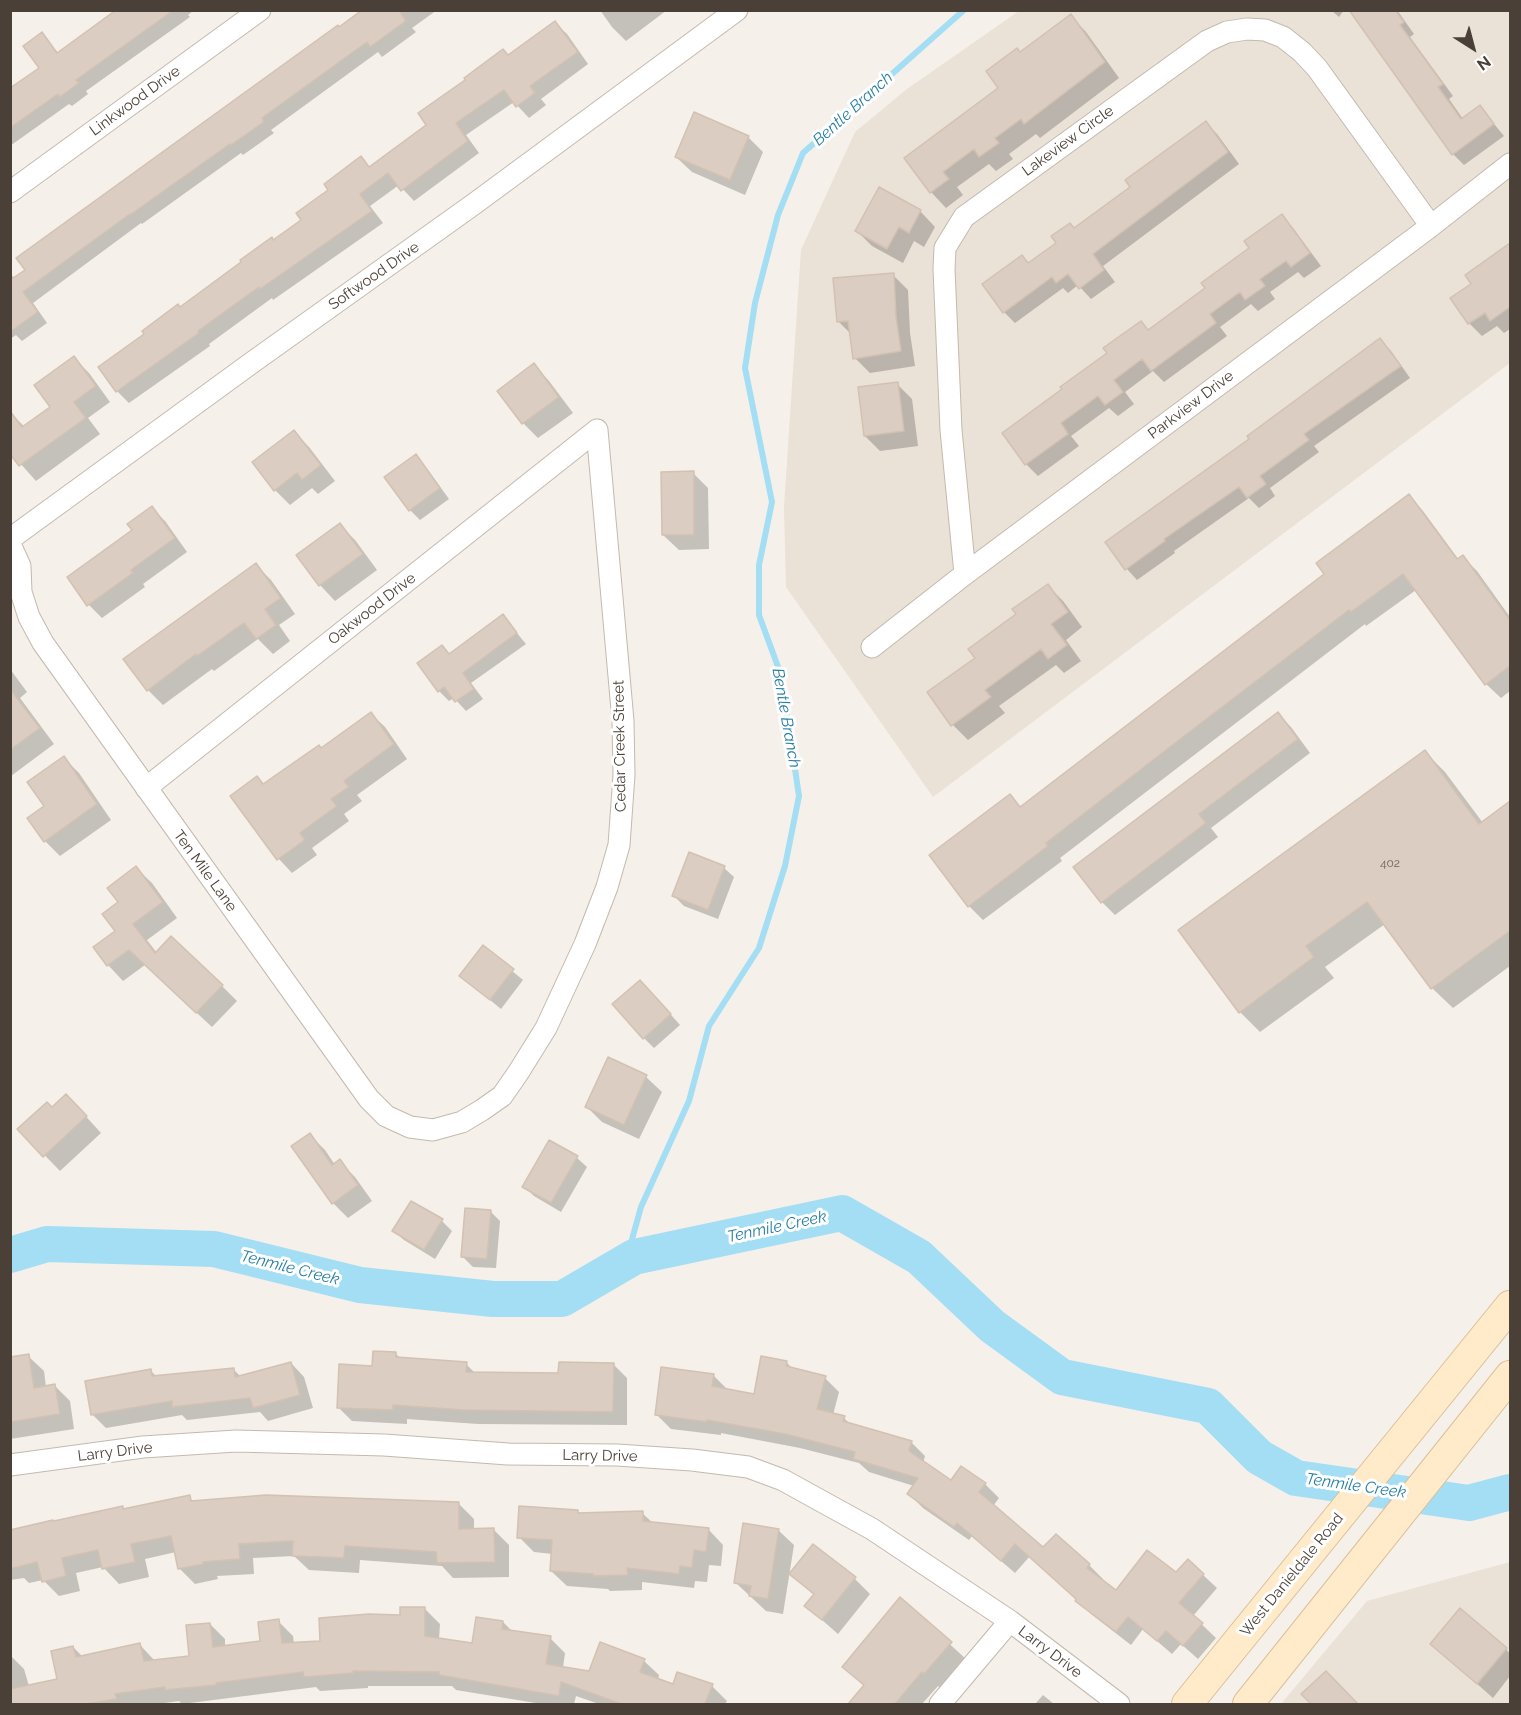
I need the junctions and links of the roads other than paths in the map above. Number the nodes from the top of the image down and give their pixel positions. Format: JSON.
{"nodes":[{"id":1,"x":260,"y":10,"type":"edge"},
{"id":2,"x":736,"y":10,"type":"edge"},
{"id":3,"x":1510,"y":164,"type":"edge"},
{"id":4,"x":10,"y":192,"type":"edge"},
{"id":5,"x":1431,"y":226,"type":"junction"},
{"id":6,"x":597,"y":430,"type":"joint"},
{"id":7,"x":10,"y":539,"type":"edge"},
{"id":8,"x":10,"y":544,"type":"edge"},
{"id":9,"x":965,"y":574,"type":"junction"},
{"id":10,"x":872,"y":647,"type":"dead end"},
{"id":11,"x":146,"y":788,"type":"junction"},
{"id":12,"x":462,"y":1122,"type":"joint"},
{"id":13,"x":1510,"y":1306,"type":"edge"},
{"id":14,"x":1510,"y":1376,"type":"edge"},
{"id":15,"x":10,"y":1465,"type":"edge"},
{"id":16,"x":1010,"y":1621,"type":"junction"},
{"id":17,"x":940,"y":1704,"type":"edge"},
{"id":18,"x":1119,"y":1704,"type":"edge"},
{"id":19,"x":1187,"y":1704,"type":"edge"},
{"id":20,"x":1248,"y":1704,"type":"edge"}],
"edges":[{"from":1,"to":4,"type":"street","name":"Linkwood Drive"},
{"from":2,"to":7,"type":"street","name":"Softwood Drive"},
{"from":3,"to":5,"type":"street","name":"Parkview Drive"},
{"from":5,"to":9,"type":"street","name":"Parkview Drive"},
{"from":5,"to":9,"type":"street","name":"Lakeview Circle"},
{"from":6,"to":11,"type":"street","name":"Oakwood Drive"},
{"from":6,"to":12,"type":"street","name":"Cedar Creek Street"},
{"from":8,"to":11,"type":"street","name":"Ten Mile Lane"},
{"from":9,"to":10,"type":"street","name":"Parkview Drive"},
{"from":11,"to":12,"type":"street","name":"Ten Mile Lane"},
{"from":13,"to":19,"type":"main road","name":"West Danieldale Road"},
{"from":14,"to":20,"type":"main road"},
{"from":15,"to":16,"type":"street","name":"Larry Drive"},
{"from":16,"to":17,"type":"street"},
{"from":16,"to":18,"type":"street","name":"Larry Drive"}]}
